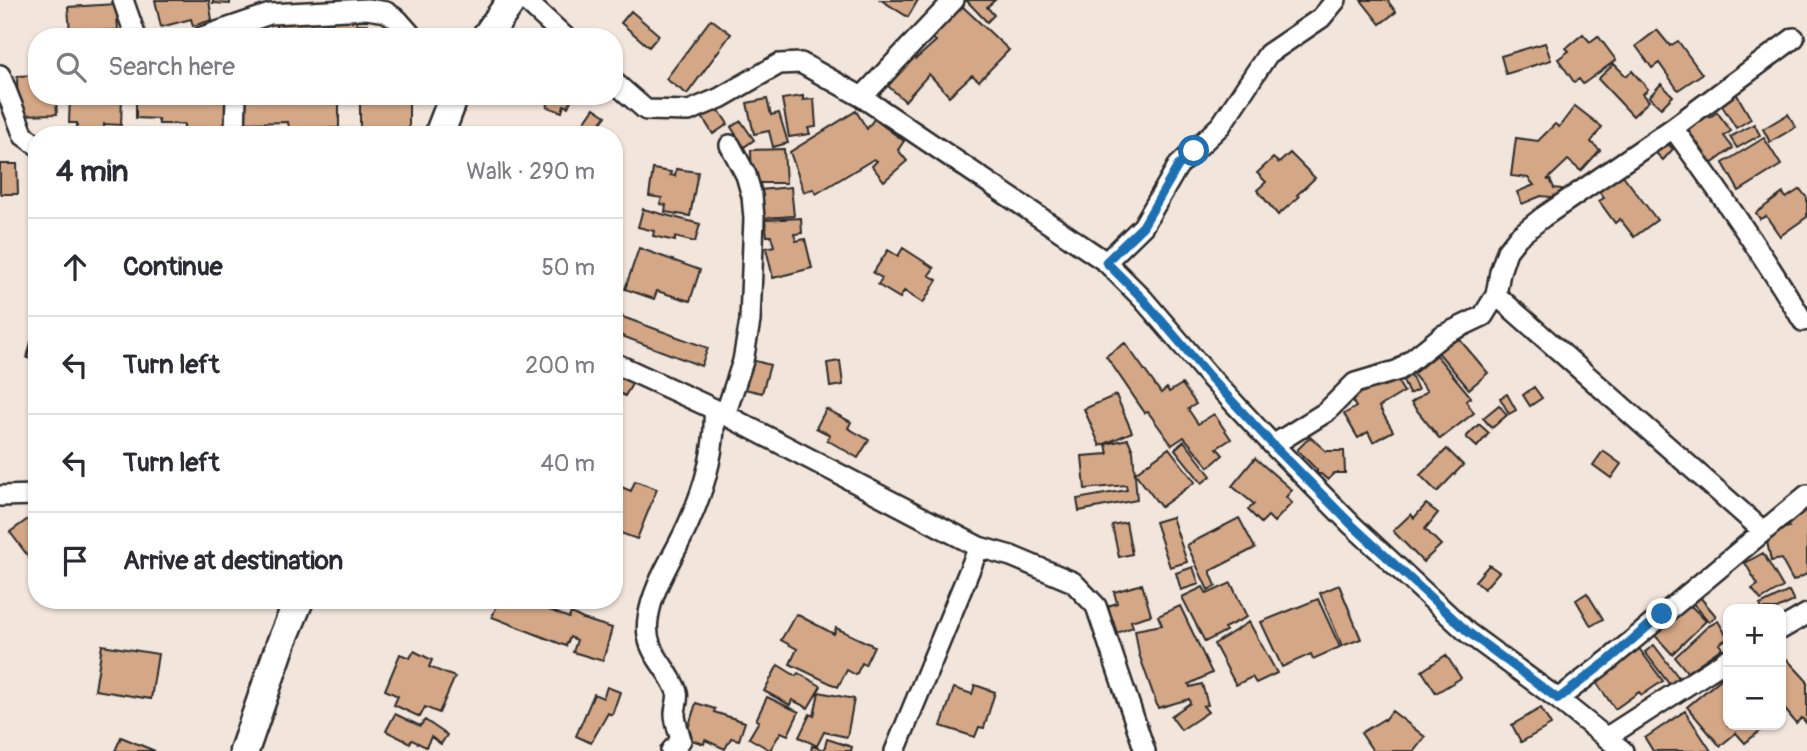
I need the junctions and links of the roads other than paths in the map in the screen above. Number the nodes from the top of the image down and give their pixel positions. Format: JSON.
{"nodes":[{"id":1,"x":123,"y":0,"type":"edge"},
{"id":2,"x":512,"y":0,"type":"edge"},
{"id":3,"x":525,"y":0,"type":"edge"},
{"id":4,"x":954,"y":0,"type":"edge"},
{"id":5,"x":1336,"y":0,"type":"edge"},
{"id":6,"x":385,"y":6,"type":"edge"},
{"id":7,"x":133,"y":28,"type":"edge"},
{"id":8,"x":243,"y":28,"type":"edge"},
{"id":9,"x":405,"y":28,"type":"edge"},
{"id":10,"x":492,"y":28,"type":"edge"},
{"id":11,"x":555,"y":28,"type":"edge"},
{"id":12,"x":1794,"y":37,"type":"dead end"},
{"id":13,"x":0,"y":75,"type":"edge"},
{"id":14,"x":623,"y":90,"type":"edge"},
{"id":15,"x":862,"y":97,"type":"junction"},
{"id":16,"x":236,"y":105,"type":"edge"},
{"id":17,"x":449,"y":105,"type":"edge"},
{"id":18,"x":235,"y":126,"type":"edge"},
{"id":19,"x":442,"y":126,"type":"edge"},
{"id":20,"x":1674,"y":128,"type":"junction"},
{"id":21,"x":28,"y":139,"type":"edge"},
{"id":22,"x":730,"y":145,"type":"dead end"},
{"id":23,"x":1106,"y":262,"type":"junction"},
{"id":24,"x":1496,"y":295,"type":"junction"},
{"id":25,"x":1802,"y":321,"type":"dead end"},
{"id":26,"x":623,"y":367,"type":"edge"},
{"id":27,"x":720,"y":412,"type":"junction"},
{"id":28,"x":1273,"y":445,"type":"junction"},
{"id":29,"x":28,"y":495,"type":"edge"},
{"id":30,"x":1807,"y":495,"type":"edge"},
{"id":31,"x":0,"y":496,"type":"edge"},
{"id":32,"x":1762,"y":530,"type":"junction"},
{"id":33,"x":979,"y":547,"type":"junction"},
{"id":34,"x":295,"y":609,"type":"edge"},
{"id":35,"x":1807,"y":614,"type":"edge"},
{"id":36,"x":1786,"y":626,"type":"edge"},
{"id":37,"x":1723,"y":662,"type":"edge"},
{"id":38,"x":1558,"y":699,"type":"junction"},
{"id":39,"x":1606,"y":737,"type":"junction"},
{"id":40,"x":244,"y":751,"type":"edge"},
{"id":41,"x":673,"y":751,"type":"edge"},
{"id":42,"x":895,"y":751,"type":"edge"},
{"id":43,"x":1145,"y":751,"type":"edge"},
{"id":44,"x":1623,"y":751,"type":"edge"}],
"edges":[{"from":1,"to":7,"type":"street"},
{"from":2,"to":10,"type":"street"},
{"from":3,"to":11,"type":"street"},
{"from":4,"to":15,"type":"street"},
{"from":5,"to":23,"type":"street"},
{"from":6,"to":8,"type":"street"},
{"from":6,"to":9,"type":"street"},
{"from":12,"to":20,"type":"street"},
{"from":13,"to":21,"type":"street"},
{"from":14,"to":15,"type":"street"},
{"from":15,"to":23,"type":"street"},
{"from":16,"to":18,"type":"street"},
{"from":17,"to":19,"type":"street"},
{"from":20,"to":24,"type":"street"},
{"from":20,"to":25,"type":"street"},
{"from":22,"to":27,"type":"street"},
{"from":23,"to":28,"type":"street"},
{"from":24,"to":28,"type":"street"},
{"from":24,"to":32,"type":"street"},
{"from":26,"to":27,"type":"street"},
{"from":27,"to":33,"type":"street"},
{"from":27,"to":41,"type":"street"},
{"from":28,"to":38,"type":"street"},
{"from":29,"to":31,"type":"street"},
{"from":30,"to":32,"type":"street"},
{"from":32,"to":38,"type":"street"},
{"from":33,"to":42,"type":"street"},
{"from":33,"to":43,"type":"street"},
{"from":34,"to":40,"type":"street"},
{"from":35,"to":36,"type":"street"},
{"from":37,"to":39,"type":"street"},
{"from":38,"to":39,"type":"street"},
{"from":39,"to":44,"type":"street"}]}
